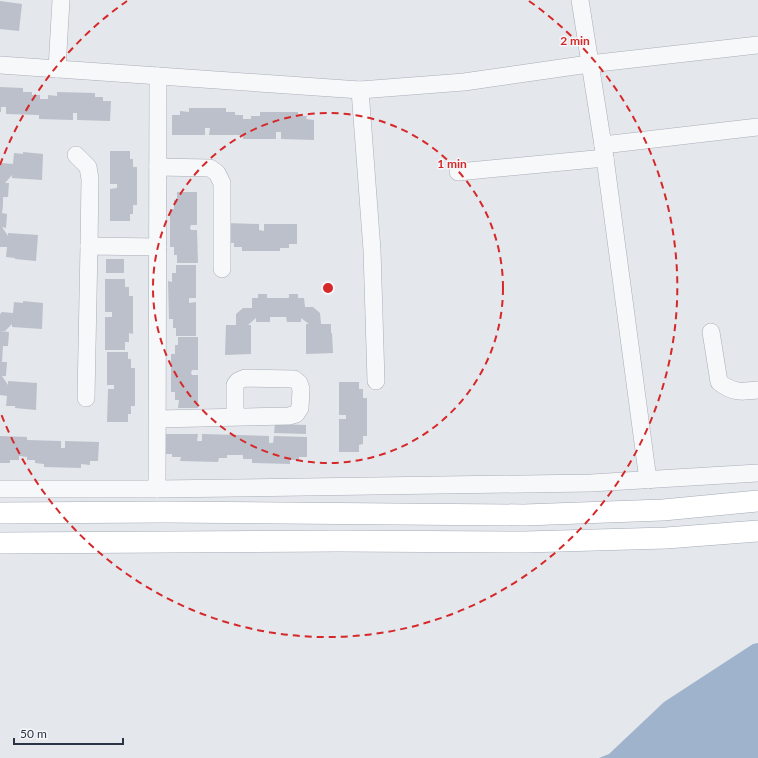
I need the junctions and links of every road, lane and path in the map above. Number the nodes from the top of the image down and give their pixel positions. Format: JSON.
{"nodes":[{"id":1,"x":61,"y":0,"type":"edge"},
{"id":2,"x":580,"y":0,"type":"edge"},
{"id":3,"x":758,"y":45,"type":"edge"},
{"id":4,"x":589,"y":64,"type":"junction"},
{"id":5,"x":0,"y":65,"type":"edge"},
{"id":6,"x":57,"y":69,"type":"junction"},
{"id":7,"x":158,"y":76,"type":"junction"},
{"id":8,"x":360,"y":90,"type":"junction"},
{"id":9,"x":758,"y":127,"type":"edge"},
{"id":10,"x":604,"y":152,"type":"junction"},
{"id":11,"x":76,"y":155,"type":"dead end"},
{"id":12,"x":158,"y":168,"type":"junction"},
{"id":13,"x":458,"y":172,"type":"dead end"},
{"id":14,"x":89,"y":246,"type":"junction"},
{"id":15,"x":158,"y":247,"type":"junction"},
{"id":16,"x":222,"y":269,"type":"dead end"},
{"id":17,"x":711,"y":332,"type":"dead end"},
{"id":18,"x":376,"y":381,"type":"dead end"},
{"id":19,"x":758,"y":390,"type":"edge"},
{"id":20,"x":86,"y":398,"type":"dead end"},
{"id":21,"x":235,"y":417,"type":"dead end"},
{"id":22,"x":158,"y":419,"type":"junction"},
{"id":23,"x":758,"y":473,"type":"edge"},
{"id":24,"x":648,"y":480,"type":"junction"},
{"id":25,"x":0,"y":489,"type":"edge"},
{"id":26,"x":157,"y":489,"type":"junction"},
{"id":27,"x":758,"y":501,"type":"edge"},
{"id":28,"x":0,"y":513,"type":"edge"},
{"id":29,"x":758,"y":531,"type":"edge"},
{"id":30,"x":0,"y":543,"type":"edge"}],
"edges":[{"from":1,"to":6,"type":"street"},
{"from":2,"to":4,"type":"street"},
{"from":3,"to":4,"type":"street"},
{"from":4,"to":8,"type":"street"},
{"from":4,"to":10,"type":"street"},
{"from":5,"to":6,"type":"street"},
{"from":6,"to":7,"type":"street"},
{"from":7,"to":8,"type":"street"},
{"from":7,"to":12,"type":"street"},
{"from":8,"to":18,"type":"street"},
{"from":9,"to":10,"type":"street"},
{"from":10,"to":13,"type":"street"},
{"from":10,"to":24,"type":"street"},
{"from":11,"to":14,"type":"street"},
{"from":12,"to":15,"type":"street"},
{"from":12,"to":16,"type":"street"},
{"from":14,"to":15,"type":"street"},
{"from":14,"to":20,"type":"street"},
{"from":15,"to":22,"type":"street"},
{"from":17,"to":19,"type":"street"},
{"from":21,"to":22,"type":"street"},
{"from":22,"to":26,"type":"street"},
{"from":23,"to":24,"type":"street"},
{"from":24,"to":26,"type":"street"},
{"from":25,"to":26,"type":"street"},
{"from":27,"to":28,"type":"main road"},
{"from":29,"to":30,"type":"main road"}]}
